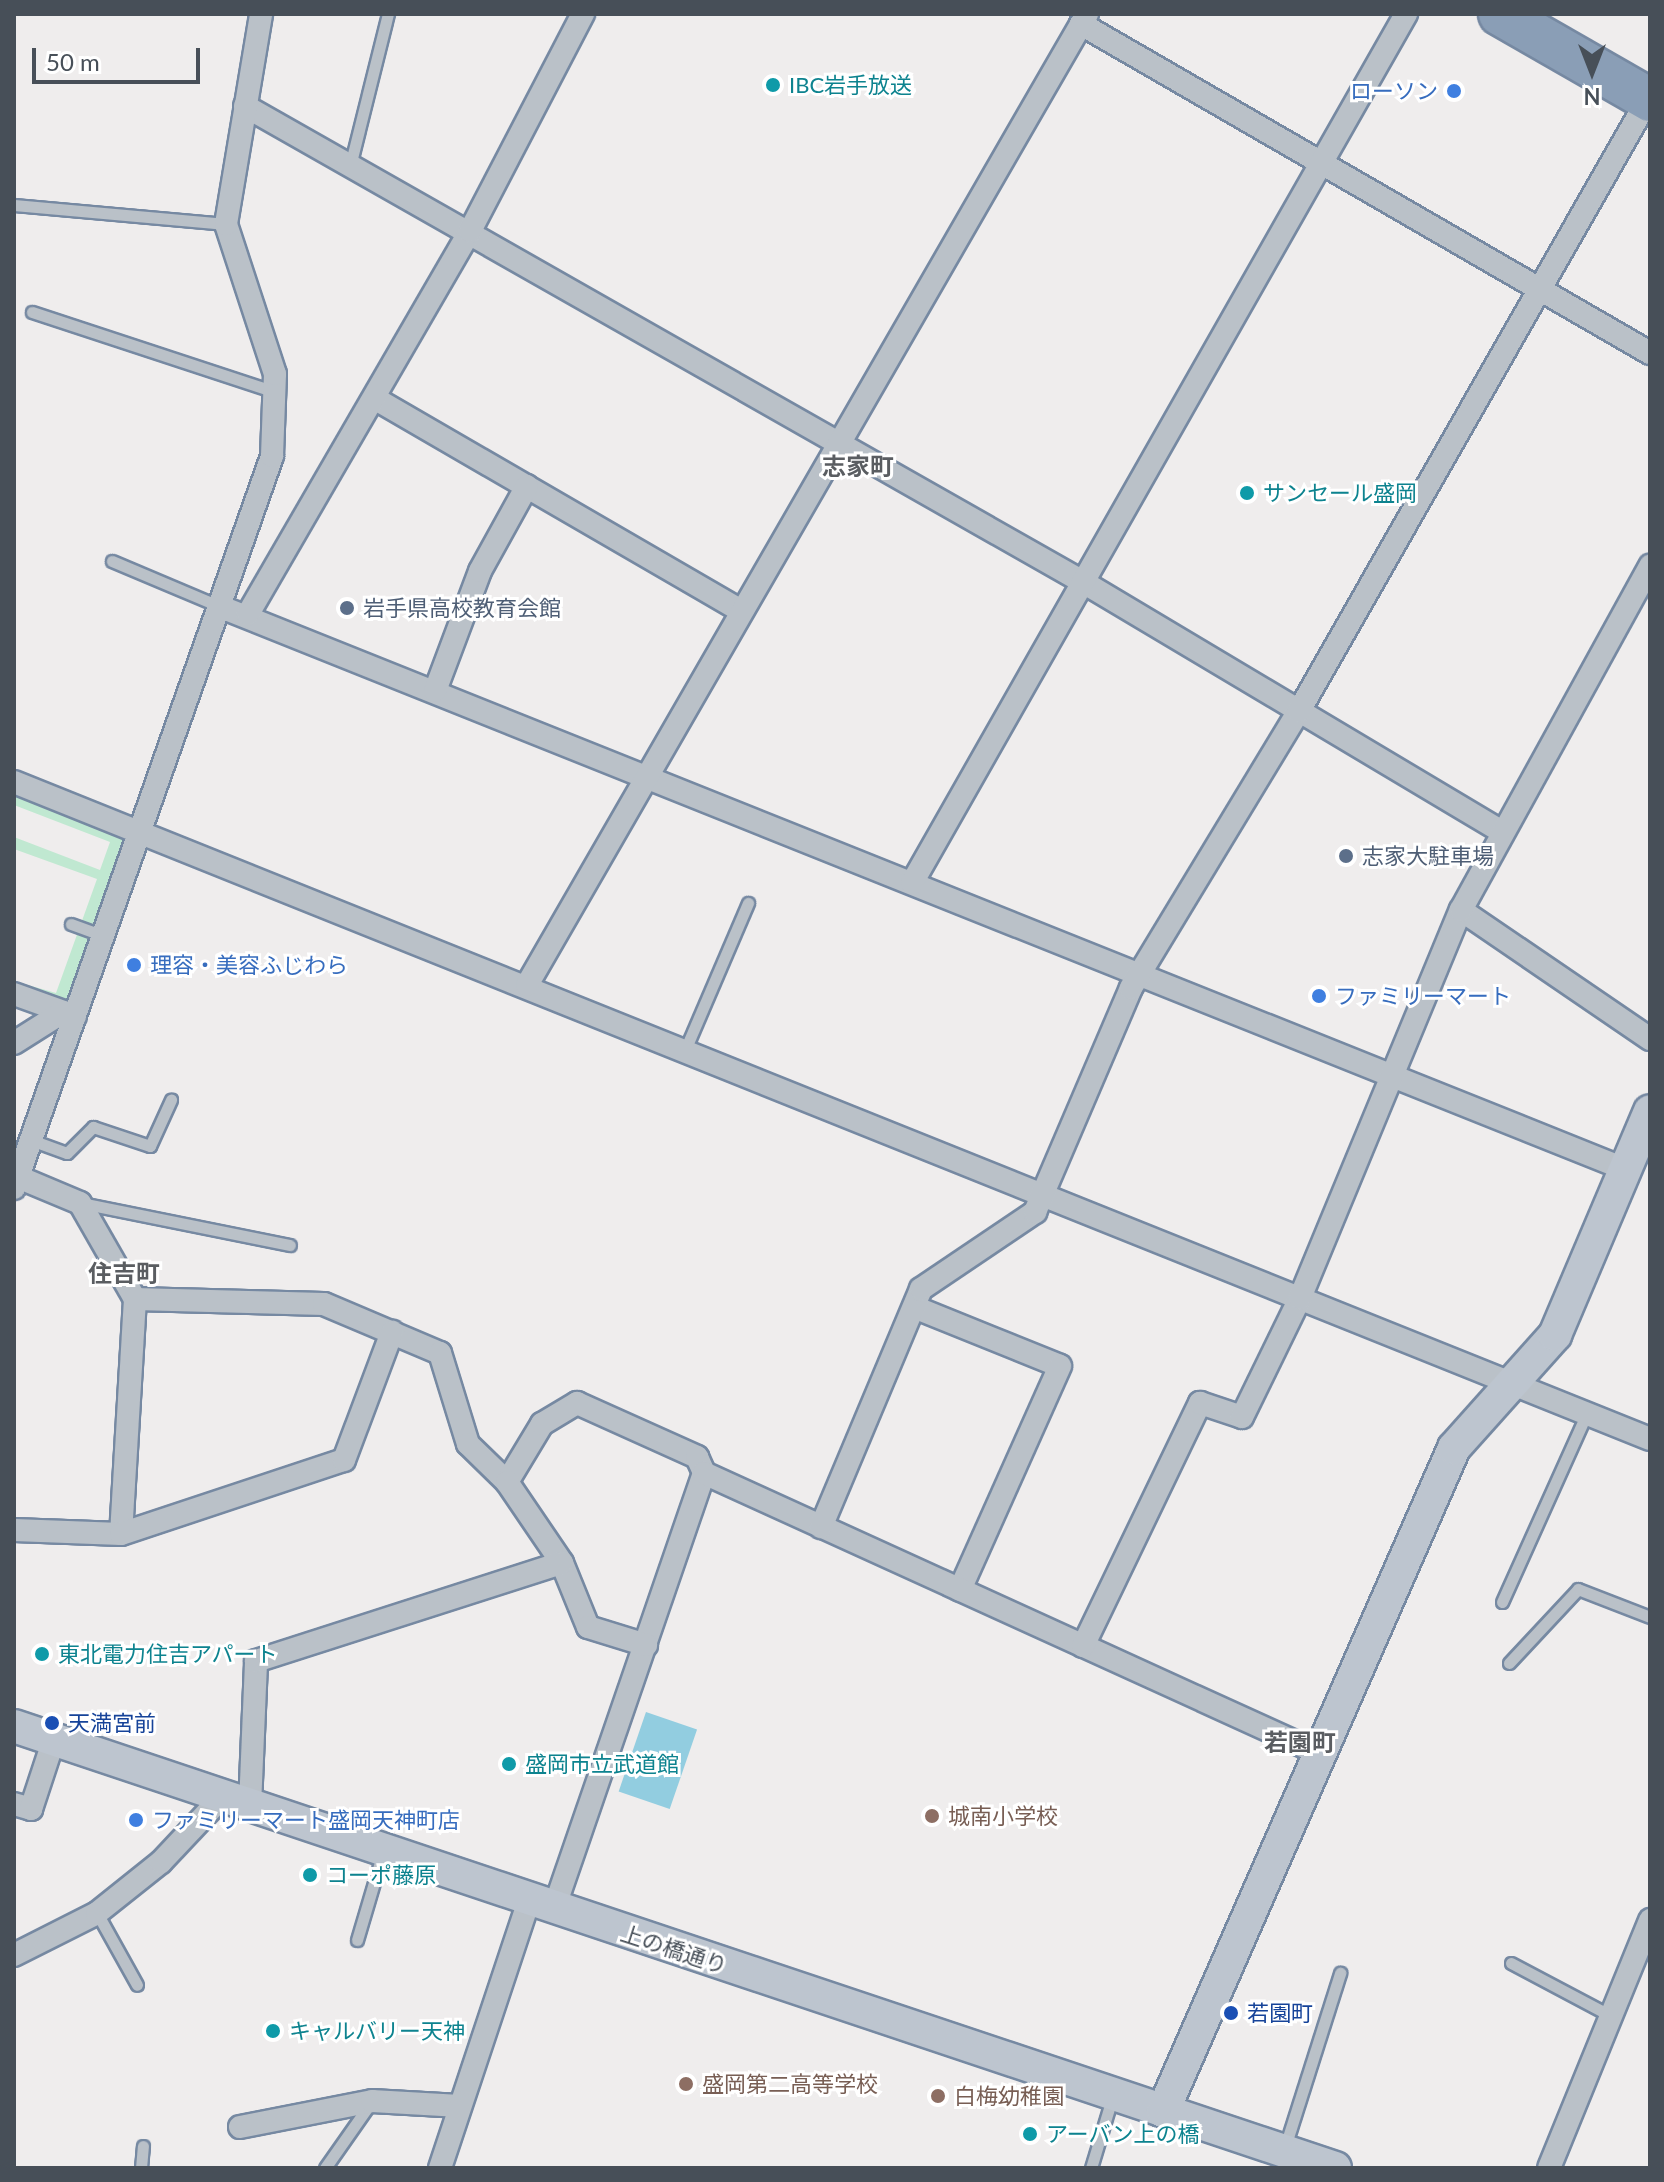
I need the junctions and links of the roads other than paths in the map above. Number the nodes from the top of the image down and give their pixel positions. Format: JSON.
{"nodes":[{"id":1,"x":261,"y":14,"type":"edge"},
{"id":2,"x":388,"y":14,"type":"edge"},
{"id":3,"x":583,"y":14,"type":"edge"},
{"id":4,"x":1406,"y":14,"type":"edge"},
{"id":5,"x":1500,"y":14,"type":"edge"},
{"id":6,"x":1084,"y":19,"type":"edge"},
{"id":7,"x":1650,"y":98,"type":"edge"},
{"id":8,"x":245,"y":106,"type":"junction"},
{"id":9,"x":1321,"y":163,"type":"junction"},
{"id":10,"x":350,"y":166,"type":"junction"},
{"id":11,"x":14,"y":205,"type":"edge"},
{"id":12,"x":226,"y":224,"type":"junction"},
{"id":13,"x":470,"y":231,"type":"junction"},
{"id":14,"x":1540,"y":289,"type":"junction"},
{"id":15,"x":32,"y":312,"type":"dead end"},
{"id":16,"x":1650,"y":353,"type":"edge"},
{"id":17,"x":276,"y":392,"type":"junction"},
{"id":18,"x":374,"y":398,"type":"junction"},
{"id":19,"x":840,"y":443,"type":"junction"},
{"id":20,"x":527,"y":486,"type":"junction"},
{"id":21,"x":112,"y":561,"type":"dead end"},
{"id":22,"x":1650,"y":566,"type":"edge"},
{"id":23,"x":1083,"y":582,"type":"junction"},
{"id":24,"x":221,"y":607,"type":"junction"},
{"id":25,"x":742,"y":611,"type":"junction"},
{"id":26,"x":248,"y":614,"type":"junction"},
{"id":27,"x":435,"y":691,"type":"junction"},
{"id":28,"x":1299,"y":711,"type":"junction"},
{"id":29,"x":648,"y":779,"type":"junction"},
{"id":30,"x":14,"y":782,"type":"edge"},
{"id":31,"x":1500,"y":831,"type":"junction"},
{"id":32,"x":143,"y":833,"type":"junction"},
{"id":33,"x":912,"y":883,"type":"junction"},
{"id":34,"x":748,"y":903,"type":"dead end"},
{"id":35,"x":1461,"y":910,"type":"junction"},
{"id":36,"x":71,"y":924,"type":"dead end"},
{"id":37,"x":104,"y":936,"type":"junction"},
{"id":38,"x":1143,"y":973,"type":"junction"},
{"id":39,"x":527,"y":985,"type":"junction"},
{"id":40,"x":14,"y":994,"type":"edge"},
{"id":41,"x":69,"y":1014,"type":"junction"},
{"id":42,"x":1650,"y":1039,"type":"edge"},
{"id":43,"x":14,"y":1043,"type":"edge"},
{"id":44,"x":685,"y":1050,"type":"junction"},
{"id":45,"x":1394,"y":1074,"type":"junction"},
{"id":46,"x":171,"y":1100,"type":"dead end"},
{"id":47,"x":1650,"y":1111,"type":"edge"},
{"id":48,"x":31,"y":1140,"type":"junction"},
{"id":49,"x":1639,"y":1174,"type":"edge"},
{"id":50,"x":16,"y":1182,"type":"edge"},
{"id":51,"x":1042,"y":1194,"type":"junction"},
{"id":52,"x":80,"y":1203,"type":"junction"},
{"id":53,"x":290,"y":1245,"type":"dead end"},
{"id":54,"x":1300,"y":1298,"type":"junction"},
{"id":55,"x":135,"y":1299,"type":"junction"},
{"id":56,"x":914,"y":1307,"type":"junction"},
{"id":57,"x":392,"y":1332,"type":"junction"},
{"id":58,"x":1512,"y":1381,"type":"junction"},
{"id":59,"x":1588,"y":1413,"type":"junction"},
{"id":60,"x":1650,"y":1439,"type":"edge"},
{"id":61,"x":704,"y":1473,"type":"junction"},
{"id":62,"x":507,"y":1482,"type":"junction"},
{"id":63,"x":821,"y":1527,"type":"junction"},
{"id":64,"x":14,"y":1530,"type":"edge"},
{"id":65,"x":121,"y":1534,"type":"junction"},
{"id":66,"x":562,"y":1563,"type":"junction"},
{"id":67,"x":960,"y":1590,"type":"junction"},
{"id":68,"x":1502,"y":1602,"type":"dead end"},
{"id":69,"x":1650,"y":1617,"type":"edge"},
{"id":70,"x":646,"y":1645,"type":"junction"},
{"id":71,"x":1083,"y":1646,"type":"junction"},
{"id":72,"x":1509,"y":1663,"type":"dead end"},
{"id":73,"x":14,"y":1726,"type":"edge"},
{"id":74,"x":54,"y":1739,"type":"junction"},
{"id":75,"x":1323,"y":1755,"type":"junction"},
{"id":76,"x":236,"y":1802,"type":"junction"},
{"id":77,"x":14,"y":1804,"type":"edge"},
{"id":78,"x":383,"y":1852,"type":"junction"},
{"id":79,"x":542,"y":1905,"type":"junction"},
{"id":80,"x":97,"y":1913,"type":"junction"},
{"id":81,"x":1650,"y":1920,"type":"edge"},
{"id":82,"x":357,"y":1940,"type":"dead end"},
{"id":83,"x":14,"y":1955,"type":"edge"},
{"id":84,"x":1511,"y":1963,"type":"dead end"},
{"id":85,"x":1340,"y":1973,"type":"dead end"},
{"id":86,"x":137,"y":1985,"type":"dead end"},
{"id":87,"x":1611,"y":2016,"type":"junction"},
{"id":88,"x":1114,"y":2094,"type":"junction"},
{"id":89,"x":372,"y":2101,"type":"junction"},
{"id":90,"x":460,"y":2106,"type":"junction"},
{"id":91,"x":1163,"y":2111,"type":"junction"},
{"id":92,"x":240,"y":2127,"type":"dead end"},
{"id":93,"x":143,"y":2146,"type":"dead end"},
{"id":94,"x":1290,"y":2158,"type":"edge"},
{"id":95,"x":141,"y":2168,"type":"edge"},
{"id":96,"x":325,"y":2168,"type":"edge"},
{"id":97,"x":440,"y":2168,"type":"edge"},
{"id":98,"x":1091,"y":2168,"type":"edge"},
{"id":99,"x":1335,"y":2168,"type":"edge"},
{"id":100,"x":1549,"y":2168,"type":"edge"}],
"edges":[{"from":1,"to":8,"type":"street"},
{"from":2,"to":10,"type":"lane"},
{"from":3,"to":13,"type":"street"},
{"from":4,"to":9,"type":"street"},
{"from":5,"to":7,"type":"highway"},
{"from":6,"to":9,"type":"street"},
{"from":6,"to":19,"type":"street"},
{"from":7,"to":14,"type":"street"},
{"from":8,"to":10,"type":"street"},
{"from":8,"to":12,"type":"street"},
{"from":9,"to":14,"type":"street"},
{"from":9,"to":23,"type":"street"},
{"from":10,"to":13,"type":"street"},
{"from":11,"to":12,"type":"lane"},
{"from":12,"to":17,"type":"street"},
{"from":13,"to":18,"type":"street"},
{"from":13,"to":19,"type":"street"},
{"from":14,"to":16,"type":"street"},
{"from":14,"to":28,"type":"street"},
{"from":15,"to":17,"type":"lane"},
{"from":17,"to":24,"type":"street"},
{"from":18,"to":20,"type":"street"},
{"from":18,"to":26,"type":"street"},
{"from":19,"to":23,"type":"street"},
{"from":19,"to":25,"type":"street"},
{"from":20,"to":25,"type":"street"},
{"from":20,"to":27,"type":"street"},
{"from":21,"to":24,"type":"lane"},
{"from":22,"to":31,"type":"street"},
{"from":23,"to":28,"type":"street"},
{"from":23,"to":33,"type":"street"},
{"from":24,"to":26,"type":"street"},
{"from":24,"to":32,"type":"street"},
{"from":25,"to":29,"type":"street"},
{"from":26,"to":27,"type":"street"},
{"from":27,"to":29,"type":"street"},
{"from":28,"to":31,"type":"street"},
{"from":28,"to":38,"type":"street"},
{"from":29,"to":33,"type":"street"},
{"from":29,"to":39,"type":"street"},
{"from":30,"to":32,"type":"street"},
{"from":31,"to":35,"type":"street"},
{"from":32,"to":37,"type":"street"},
{"from":32,"to":39,"type":"street"},
{"from":33,"to":38,"type":"street"},
{"from":34,"to":44,"type":"lane"},
{"from":35,"to":42,"type":"street"},
{"from":35,"to":45,"type":"street"},
{"from":36,"to":37,"type":"lane"},
{"from":37,"to":41,"type":"street"},
{"from":38,"to":45,"type":"street"},
{"from":38,"to":51,"type":"street"},
{"from":39,"to":44,"type":"street"},
{"from":40,"to":41,"type":"street"},
{"from":41,"to":43,"type":"street"},
{"from":41,"to":48,"type":"street"},
{"from":44,"to":51,"type":"street"},
{"from":45,"to":49,"type":"street"},
{"from":45,"to":54,"type":"street"},
{"from":46,"to":48,"type":"lane"},
{"from":47,"to":49,"type":"street"},
{"from":48,"to":50,"type":"street"},
{"from":49,"to":58,"type":"street"},
{"from":50,"to":52,"type":"street"},
{"from":51,"to":54,"type":"street"},
{"from":51,"to":56,"type":"street"},
{"from":52,"to":53,"type":"lane"},
{"from":52,"to":55,"type":"street"},
{"from":54,"to":58,"type":"street"},
{"from":54,"to":71,"type":"street"},
{"from":55,"to":57,"type":"street"},
{"from":55,"to":65,"type":"street"},
{"from":56,"to":63,"type":"street"},
{"from":56,"to":67,"type":"street"},
{"from":57,"to":62,"type":"street"},
{"from":57,"to":65,"type":"street"},
{"from":58,"to":59,"type":"street"},
{"from":58,"to":75,"type":"street"},
{"from":59,"to":60,"type":"street"},
{"from":59,"to":68,"type":"lane"},
{"from":61,"to":62,"type":"street"},
{"from":61,"to":63,"type":"street"},
{"from":61,"to":70,"type":"street"},
{"from":62,"to":66,"type":"street"},
{"from":63,"to":67,"type":"street"},
{"from":64,"to":65,"type":"street"},
{"from":66,"to":70,"type":"street"},
{"from":66,"to":76,"type":"street"},
{"from":67,"to":71,"type":"street"},
{"from":69,"to":72,"type":"lane"},
{"from":70,"to":79,"type":"street"},
{"from":71,"to":75,"type":"street"},
{"from":73,"to":74,"type":"street","name":"上の橋通り"},
{"from":74,"to":76,"type":"street","name":"上の橋通り"},
{"from":74,"to":77,"type":"street"},
{"from":75,"to":91,"type":"street"},
{"from":76,"to":78,"type":"street","name":"上の橋通り"},
{"from":76,"to":80,"type":"street"},
{"from":78,"to":79,"type":"street","name":"上の橋通り"},
{"from":78,"to":82,"type":"lane"},
{"from":79,"to":88,"type":"street","name":"上の橋通り"},
{"from":79,"to":90,"type":"street"},
{"from":80,"to":83,"type":"street"},
{"from":80,"to":86,"type":"lane"},
{"from":81,"to":87,"type":"street"},
{"from":84,"to":87,"type":"lane"},
{"from":85,"to":94,"type":"lane"},
{"from":87,"to":100,"type":"street"},
{"from":88,"to":91,"type":"street","name":"上の橋通り"},
{"from":88,"to":98,"type":"lane"},
{"from":89,"to":90,"type":"street"},
{"from":89,"to":92,"type":"street"},
{"from":89,"to":96,"type":"lane"},
{"from":90,"to":97,"type":"street"},
{"from":91,"to":94,"type":"street","name":"上の橋通り"},
{"from":93,"to":95,"type":"lane"},
{"from":94,"to":99,"type":"street","name":"上の橋通り"}]}
